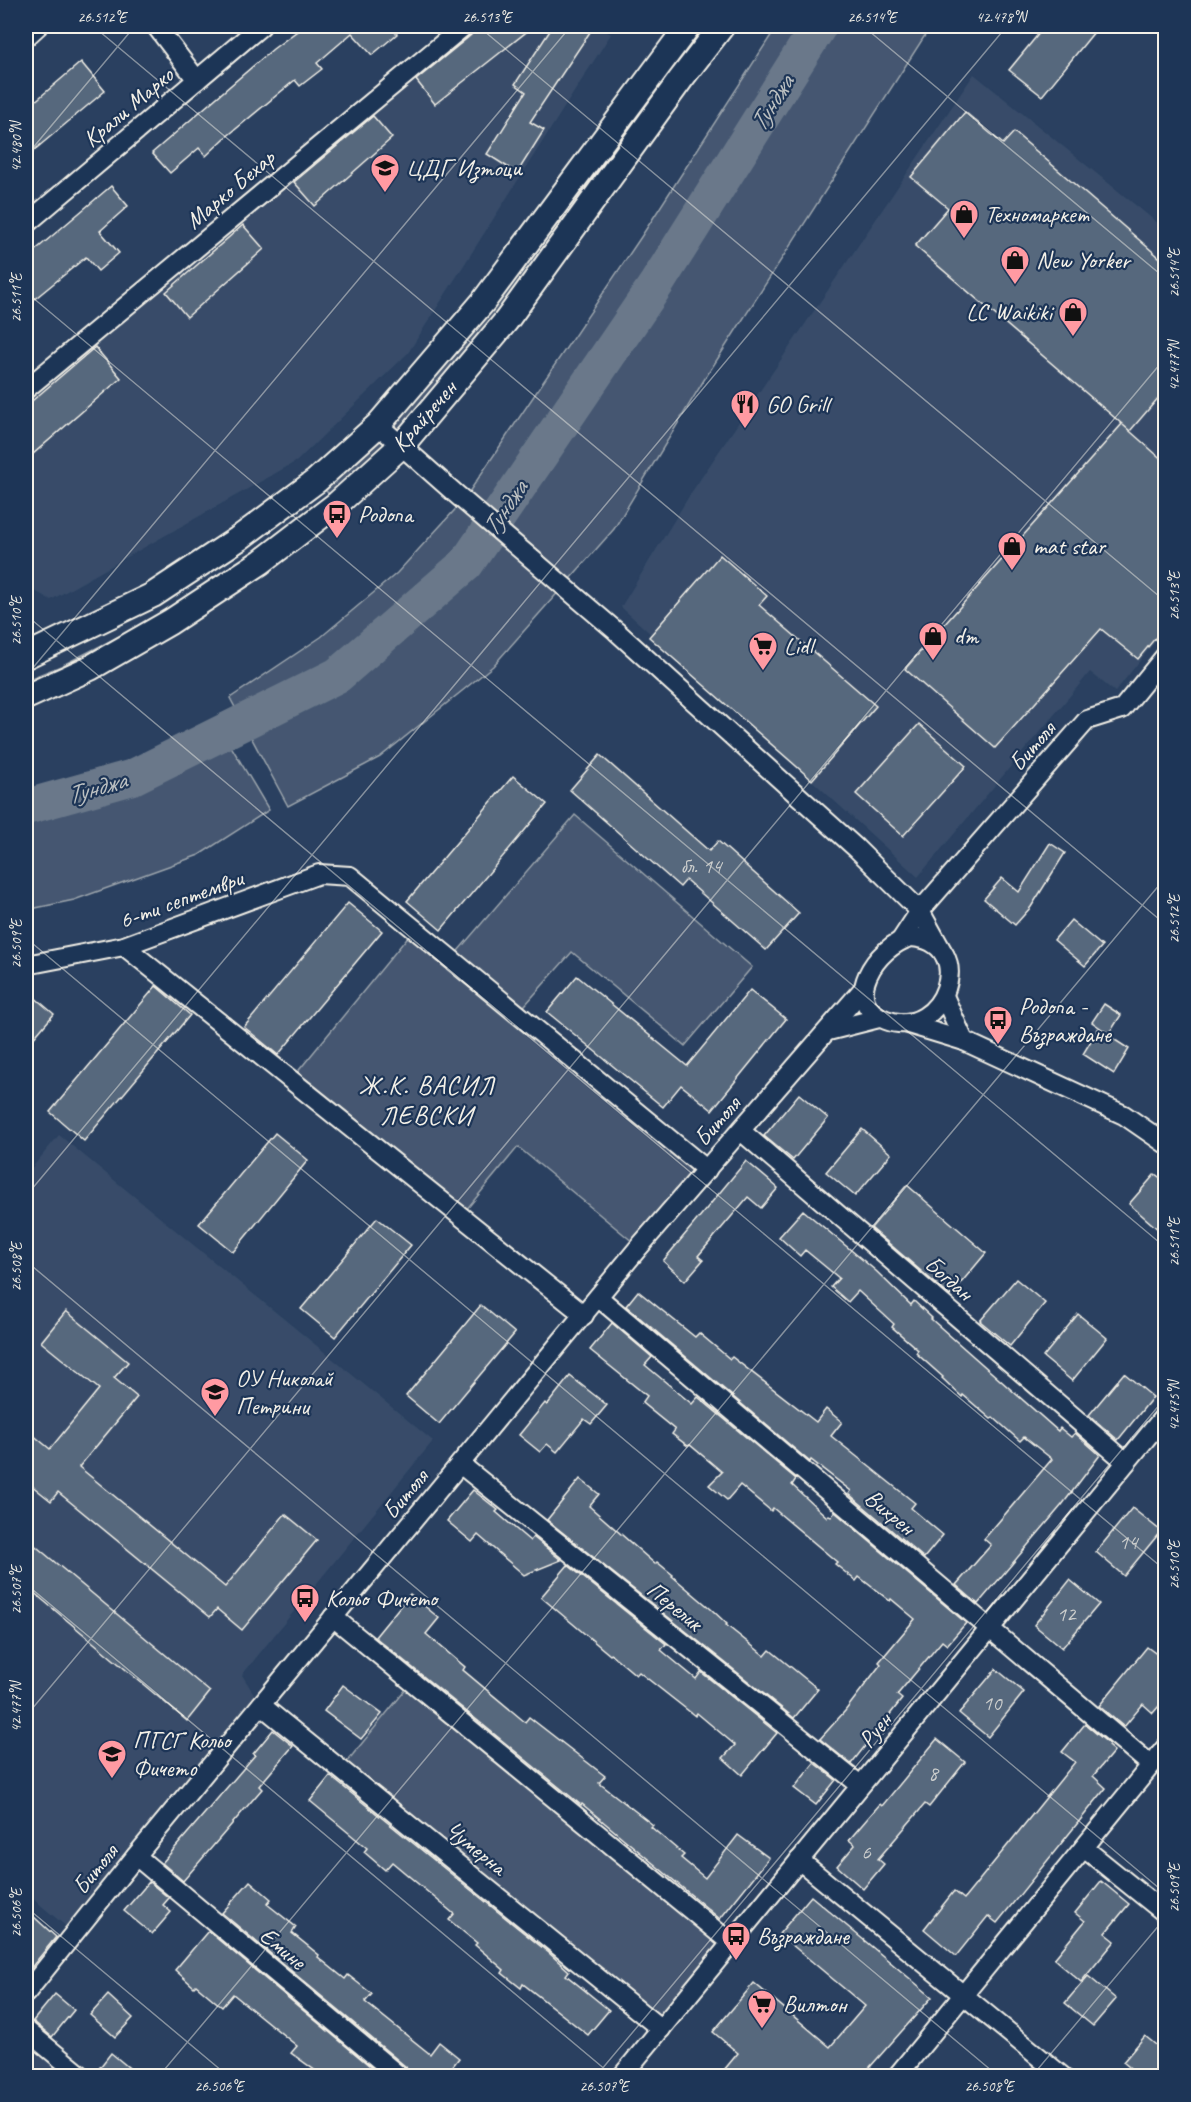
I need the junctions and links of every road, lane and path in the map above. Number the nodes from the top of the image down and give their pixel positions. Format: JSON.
{"nodes":[{"id":1,"x":38,"y":26,"type":"edge"},
{"id":2,"x":156,"y":26,"type":"edge"},
{"id":3,"x":261,"y":26,"type":"edge"},
{"id":4,"x":464,"y":26,"type":"edge"},
{"id":5,"x":688,"y":26,"type":"edge"},
{"id":6,"x":722,"y":26,"type":"edge"},
{"id":7,"x":26,"y":37,"type":"edge"},
{"id":8,"x":197,"y":80,"type":"junction"},
{"id":9,"x":26,"y":224,"type":"edge"},
{"id":10,"x":26,"y":389,"type":"edge"},
{"id":11,"x":378,"y":425,"type":"junction"},
{"id":12,"x":402,"y":445,"type":"junction"},
{"id":13,"x":26,"y":656,"type":"edge"},
{"id":14,"x":1166,"y":656,"type":"edge"},
{"id":15,"x":26,"y":697,"type":"edge"},
{"id":16,"x":920,"y":911,"type":"junction"},
{"id":17,"x":901,"y":940,"type":"junction"},
{"id":18,"x":124,"y":946,"type":"junction"},
{"id":19,"x":945,"y":956,"type":"junction"},
{"id":20,"x":26,"y":965,"type":"edge"},
{"id":21,"x":864,"y":988,"type":"junction"},
{"id":22,"x":944,"y":996,"type":"junction"},
{"id":23,"x":879,"y":1018,"type":"junction"},
{"id":24,"x":908,"y":1024,"type":"junction"},
{"id":25,"x":828,"y":1031,"type":"junction"},
{"id":26,"x":964,"y":1041,"type":"junction"},
{"id":27,"x":741,"y":1131,"type":"junction"},
{"id":28,"x":1166,"y":1144,"type":"edge"},
{"id":29,"x":707,"y":1170,"type":"junction"},
{"id":30,"x":598,"y":1297,"type":"junction"},
{"id":31,"x":584,"y":1315,"type":"junction"},
{"id":32,"x":1166,"y":1414,"type":"edge"},
{"id":33,"x":1126,"y":1462,"type":"junction"},
{"id":34,"x":460,"y":1464,"type":"junction"},
{"id":35,"x":333,"y":1617,"type":"junction"},
{"id":36,"x":990,"y":1628,"type":"junction"},
{"id":37,"x":261,"y":1705,"type":"junction"},
{"id":38,"x":1166,"y":1747,"type":"edge"},
{"id":39,"x":1151,"y":1765,"type":"junction"},
{"id":40,"x":860,"y":1785,"type":"junction"},
{"id":41,"x":1084,"y":1848,"type":"junction"},
{"id":42,"x":136,"y":1856,"type":"junction"},
{"id":43,"x":799,"y":1860,"type":"junction"},
{"id":44,"x":1166,"y":1914,"type":"edge"},
{"id":45,"x":731,"y":1943,"type":"junction"},
{"id":46,"x":26,"y":1993,"type":"edge"},
{"id":47,"x":963,"y":1995,"type":"junction"},
{"id":48,"x":661,"y":2029,"type":"junction"},
{"id":49,"x":26,"y":2030,"type":"edge"},
{"id":50,"x":82,"y":2076,"type":"edge"},
{"id":51,"x":399,"y":2076,"type":"edge"},
{"id":52,"x":622,"y":2076,"type":"edge"},
{"id":53,"x":897,"y":2076,"type":"edge"},
{"id":54,"x":1062,"y":2076,"type":"edge"}],
"edges":[{"from":1,"to":7,"type":"street"},
{"from":2,"to":8,"type":"street"},
{"from":3,"to":8,"type":"street","name":"Крали Марко"},
{"from":4,"to":10,"type":"street","name":"Марко Бехар"},
{"from":5,"to":11,"type":"street","name":"Крайречен"},
{"from":6,"to":12,"type":"street","name":"Крайречен"},
{"from":8,"to":9,"type":"street","name":"Крали Марко"},
{"from":11,"to":12,"type":"street"},
{"from":11,"to":13,"type":"street","name":"Крайречен"},
{"from":12,"to":15,"type":"street","name":"Крайречен"},
{"from":12,"to":16,"type":"street"},
{"from":14,"to":16,"type":"street","name":"Битоля"},
{"from":16,"to":17,"type":"street","name":"Битоля"},
{"from":16,"to":19,"type":"street"},
{"from":17,"to":19,"type":"street"},
{"from":17,"to":21,"type":"street"},
{"from":18,"to":20,"type":"street","name":"6-ти септември"},
{"from":18,"to":29,"type":"street","name":"6-ти септември"},
{"from":18,"to":31,"type":"street"},
{"from":19,"to":22,"type":"street"},
{"from":21,"to":23,"type":"street"},
{"from":21,"to":25,"type":"street","name":"Битоля"},
{"from":22,"to":24,"type":"street"},
{"from":22,"to":26,"type":"street"},
{"from":23,"to":24,"type":"street"},
{"from":23,"to":25,"type":"street"},
{"from":24,"to":26,"type":"street"},
{"from":25,"to":27,"type":"street","name":"Битоля"},
{"from":26,"to":28,"type":"street"},
{"from":27,"to":29,"type":"street","name":"Битоля"},
{"from":27,"to":33,"type":"street","name":"Богдан"},
{"from":29,"to":30,"type":"street","name":"Битоля"},
{"from":30,"to":31,"type":"street","name":"Битоля"},
{"from":30,"to":36,"type":"street","name":"Вихрен"},
{"from":31,"to":34,"type":"street","name":"Битоля"},
{"from":32,"to":33,"type":"street","name":"Руен"},
{"from":33,"to":36,"type":"street","name":"Руен"},
{"from":34,"to":35,"type":"street","name":"Битоля"},
{"from":34,"to":40,"type":"street","name":"Перелик"},
{"from":35,"to":37,"type":"street","name":"Битоля"},
{"from":35,"to":45,"type":"street"},
{"from":36,"to":39,"type":"street","name":"Вихрен"},
{"from":36,"to":40,"type":"street","name":"Руен"},
{"from":37,"to":42,"type":"street","name":"Битоля"},
{"from":37,"to":48,"type":"street","name":"Чумерна"},
{"from":38,"to":39,"type":"street"},
{"from":39,"to":41,"type":"street"},
{"from":40,"to":43,"type":"street","name":"Руен"},
{"from":41,"to":44,"type":"street"},
{"from":41,"to":47,"type":"street"},
{"from":42,"to":46,"type":"street","name":"Битоля"},
{"from":42,"to":51,"type":"street","name":"Емине"},
{"from":43,"to":45,"type":"street","name":"Руен"},
{"from":43,"to":47,"type":"street"},
{"from":45,"to":48,"type":"street","name":"Руен"},
{"from":47,"to":53,"type":"street"},
{"from":47,"to":54,"type":"street"},
{"from":48,"to":52,"type":"street","name":"Руен"},
{"from":49,"to":50,"type":"street"}]}
